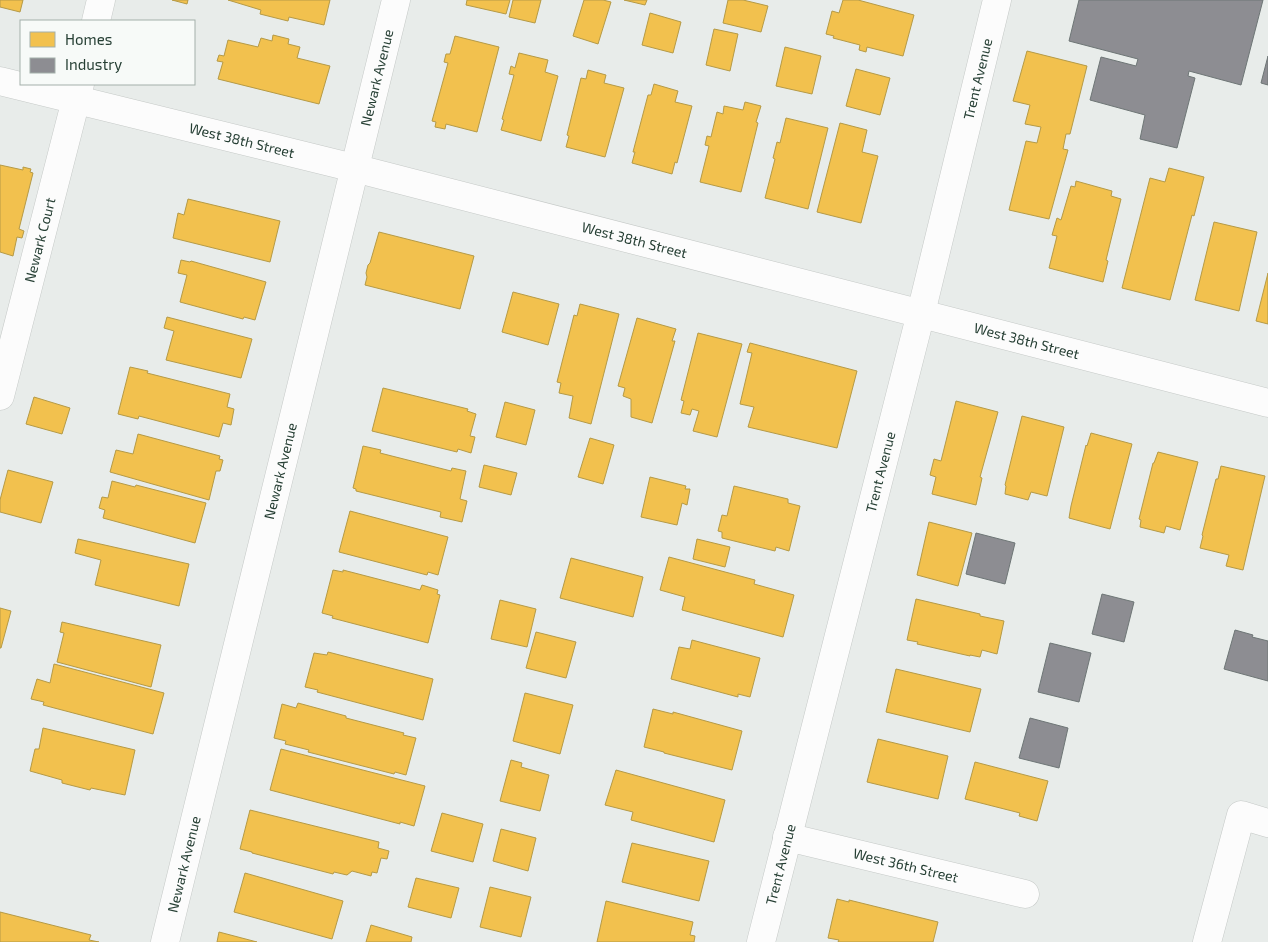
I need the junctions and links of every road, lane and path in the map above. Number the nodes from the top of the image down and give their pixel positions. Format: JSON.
{"nodes":[{"id":1,"x":101,"y":0,"type":"edge"},
{"id":2,"x":396,"y":0,"type":"edge"},
{"id":3,"x":997,"y":0,"type":"edge"},
{"id":4,"x":96,"y":20,"type":"edge"},
{"id":5,"x":0,"y":81,"type":"edge"},
{"id":6,"x":20,"y":84,"type":"edge"},
{"id":7,"x":28,"y":85,"type":"edge"},
{"id":8,"x":78,"y":92,"type":"edge"},
{"id":9,"x":354,"y":168,"type":"junction"},
{"id":10,"x":921,"y":313,"type":"junction"},
{"id":11,"x":0,"y":396,"type":"edge"},
{"id":12,"x":1268,"y":403,"type":"edge"},
{"id":13,"x":1268,"y":823,"type":"edge"},
{"id":14,"x":787,"y":837,"type":"junction"},
{"id":15,"x":1025,"y":894,"type":"dead end"},
{"id":16,"x":164,"y":942,"type":"edge"},
{"id":17,"x":761,"y":942,"type":"edge"},
{"id":18,"x":1207,"y":942,"type":"edge"}],
"edges":[{"from":1,"to":4,"type":"street"},
{"from":2,"to":9,"type":"street","name":"Newark Avenue"},
{"from":3,"to":10,"type":"street","name":"Trent Avenue"},
{"from":5,"to":6,"type":"street","name":"West 38th Street"},
{"from":7,"to":8,"type":"street","name":"West 38th Street"},
{"from":8,"to":9,"type":"street","name":"West 38th Street"},
{"from":8,"to":11,"type":"street","name":"Newark Court"},
{"from":9,"to":10,"type":"street","name":"West 38th Street"},
{"from":9,"to":16,"type":"street","name":"Newark Avenue"},
{"from":10,"to":12,"type":"street","name":"West 38th Street"},
{"from":10,"to":14,"type":"street","name":"Trent Avenue"},
{"from":13,"to":18,"type":"street"},
{"from":14,"to":15,"type":"street","name":"West 36th Street"},
{"from":14,"to":17,"type":"street","name":"Trent Avenue"}]}
